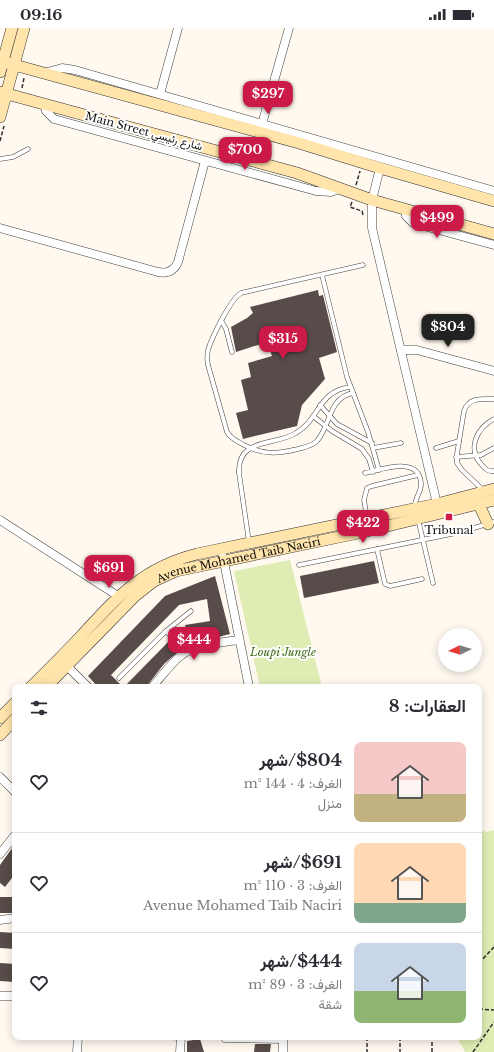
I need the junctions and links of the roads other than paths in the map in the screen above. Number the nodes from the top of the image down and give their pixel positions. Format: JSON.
{"nodes":[{"id":1,"x":12,"y":28,"type":"edge"},
{"id":2,"x":24,"y":28,"type":"edge"},
{"id":3,"x":178,"y":28,"type":"edge"},
{"id":4,"x":289,"y":28,"type":"edge"},
{"id":5,"x":1,"y":65,"type":"edge"},
{"id":6,"x":14,"y":65,"type":"junction"},
{"id":7,"x":44,"y":73,"type":"junction"},
{"id":8,"x":3,"y":93,"type":"edge"},
{"id":9,"x":160,"y":94,"type":"junction"},
{"id":10,"x":45,"y":104,"type":"junction"},
{"id":11,"x":0,"y":117,"type":"edge"},
{"id":12,"x":262,"y":124,"type":"junction"},
{"id":13,"x":28,"y":149,"type":"dead end"},
{"id":14,"x":0,"y":159,"type":"edge"},
{"id":15,"x":205,"y":161,"type":"junction"},
{"id":16,"x":380,"y":168,"type":"junction"},
{"id":17,"x":341,"y":188,"type":"junction"},
{"id":18,"x":494,"y":191,"type":"edge"},
{"id":19,"x":372,"y":200,"type":"junction"},
{"id":20,"x":494,"y":201,"type":"edge"},
{"id":21,"x":405,"y":209,"type":"junction"},
{"id":22,"x":0,"y":228,"type":"edge"},
{"id":23,"x":494,"y":234,"type":"edge"},
{"id":24,"x":494,"y":245,"type":"edge"},
{"id":25,"x":363,"y":266,"type":"dead end"},
{"id":26,"x":322,"y":275,"type":"junction"},
{"id":27,"x":222,"y":322,"type":"junction"},
{"id":28,"x":401,"y":350,"type":"junction"},
{"id":29,"x":232,"y":352,"type":"dead end"},
{"id":30,"x":493,"y":368,"type":"edge"},
{"id":31,"x":350,"y":388,"type":"junction"},
{"id":32,"x":353,"y":393,"type":"junction"},
{"id":33,"x":494,"y":399,"type":"edge"},
{"id":34,"x":320,"y":405,"type":"junction"},
{"id":35,"x":313,"y":416,"type":"junction"},
{"id":36,"x":330,"y":416,"type":"junction"},
{"id":37,"x":494,"y":419,"type":"edge"},
{"id":38,"x":326,"y":426,"type":"junction"},
{"id":39,"x":459,"y":441,"type":"junction"},
{"id":40,"x":400,"y":442,"type":"dead end"},
{"id":41,"x":373,"y":446,"type":"junction"},
{"id":42,"x":250,"y":448,"type":"junction"},
{"id":43,"x":436,"y":448,"type":"dead end"},
{"id":44,"x":494,"y":448,"type":"edge"},
{"id":45,"x":475,"y":455,"type":"junction"},
{"id":46,"x":456,"y":457,"type":"junction"},
{"id":47,"x":379,"y":470,"type":"junction"},
{"id":48,"x":494,"y":471,"type":"edge"},
{"id":49,"x":373,"y":472,"type":"junction"},
{"id":50,"x":365,"y":474,"type":"dead end"},
{"id":51,"x":418,"y":475,"type":"junction"},
{"id":52,"x":491,"y":498,"type":"edge"},
{"id":53,"x":437,"y":504,"type":"junction"},
{"id":54,"x":479,"y":505,"type":"junction"},
{"id":55,"x":417,"y":514,"type":"junction"},
{"id":56,"x":368,"y":519,"type":"junction"},
{"id":57,"x":0,"y":520,"type":"edge"},
{"id":58,"x":491,"y":523,"type":"edge"},
{"id":59,"x":423,"y":539,"type":"junction"},
{"id":60,"x":249,"y":542,"type":"junction"},
{"id":61,"x":221,"y":548,"type":"junction"},
{"id":62,"x":377,"y":549,"type":"junction"},
{"id":63,"x":224,"y":560,"type":"junction"},
{"id":64,"x":299,"y":565,"type":"dead end"},
{"id":65,"x":422,"y":579,"type":"dead end"},
{"id":66,"x":433,"y":583,"type":"dead end"},
{"id":67,"x":118,"y":596,"type":"junction"},
{"id":68,"x":191,"y":611,"type":"dead end"},
{"id":69,"x":166,"y":631,"type":"junction"},
{"id":70,"x":238,"y":640,"type":"junction"},
{"id":71,"x":187,"y":652,"type":"junction"},
{"id":72,"x":67,"y":666,"type":"junction"},
{"id":73,"x":118,"y":678,"type":"dead end"},
{"id":74,"x":34,"y":684,"type":"edge"},
{"id":75,"x":49,"y":684,"type":"edge"},
{"id":76,"x":85,"y":684,"type":"edge"},
{"id":77,"x":155,"y":684,"type":"edge"},
{"id":78,"x":247,"y":684,"type":"edge"},
{"id":79,"x":12,"y":706,"type":"edge"},
{"id":80,"x":0,"y":718,"type":"edge"},
{"id":81,"x":12,"y":722,"type":"edge"},
{"id":82,"x":0,"y":734,"type":"edge"},
{"id":83,"x":0,"y":777,"type":"edge"},
{"id":84,"x":12,"y":789,"type":"edge"},
{"id":85,"x":12,"y":839,"type":"edge"},
{"id":86,"x":0,"y":854,"type":"edge"},
{"id":87,"x":12,"y":918,"type":"edge"},
{"id":88,"x":0,"y":920,"type":"edge"},
{"id":89,"x":0,"y":996,"type":"edge"},
{"id":90,"x":12,"y":996,"type":"edge"},
{"id":91,"x":78,"y":1040,"type":"edge"},
{"id":92,"x":181,"y":1040,"type":"edge"},
{"id":93,"x":283,"y":1040,"type":"edge"},
{"id":94,"x":78,"y":1052,"type":"edge"},
{"id":95,"x":180,"y":1052,"type":"edge"},
{"id":96,"x":283,"y":1052,"type":"edge"}],
"edges":[{"from":1,"to":5,"type":"street"},
{"from":2,"to":6,"type":"street"},
{"from":3,"to":9,"type":"street"},
{"from":4,"to":12,"type":"street"},
{"from":5,"to":6,"type":"street"},
{"from":6,"to":7,"type":"street"},
{"from":6,"to":8,"type":"street"},
{"from":7,"to":9,"type":"street"},
{"from":7,"to":16,"type":"street"},
{"from":8,"to":10,"type":"street","name":"Main Street شارع رئيسي"},
{"from":8,"to":11,"type":"street"},
{"from":9,"to":12,"type":"street"},
{"from":10,"to":15,"type":"street"},
{"from":10,"to":17,"type":"street","name":"Main Street شارع رئيسي"},
{"from":12,"to":18,"type":"street"},
{"from":13,"to":14,"type":"lane"},
{"from":15,"to":17,"type":"street"},
{"from":15,"to":22,"type":"street"},
{"from":16,"to":19,"type":"street"},
{"from":16,"to":20,"type":"street"},
{"from":17,"to":19,"type":"street","name":"Main Street شارع رئيسي"},
{"from":19,"to":21,"type":"street","name":"Main Street شارع رئيسي"},
{"from":19,"to":28,"type":"street"},
{"from":21,"to":23,"type":"street","name":"Main Street شارع رئيسي"},
{"from":21,"to":24,"type":"street"},
{"from":25,"to":26,"type":"lane"},
{"from":26,"to":27,"type":"lane"},
{"from":26,"to":31,"type":"lane"},
{"from":27,"to":29,"type":"lane"},
{"from":27,"to":42,"type":"lane"},
{"from":28,"to":30,"type":"street"},
{"from":28,"to":53,"type":"street"},
{"from":31,"to":32,"type":"lane"},
{"from":31,"to":34,"type":"lane"},
{"from":32,"to":36,"type":"lane"},
{"from":32,"to":41,"type":"lane"},
{"from":33,"to":39,"type":"lane"},
{"from":34,"to":35,"type":"lane"},
{"from":34,"to":36,"type":"lane"},
{"from":35,"to":38,"type":"lane"},
{"from":35,"to":42,"type":"lane"},
{"from":36,"to":38,"type":"lane"},
{"from":36,"to":41,"type":"lane"},
{"from":37,"to":45,"type":"lane"},
{"from":38,"to":42,"type":"lane"},
{"from":38,"to":49,"type":"lane"},
{"from":39,"to":43,"type":"lane"},
{"from":39,"to":46,"type":"lane"},
{"from":40,"to":41,"type":"lane"},
{"from":41,"to":47,"type":"lane"},
{"from":42,"to":60,"type":"lane"},
{"from":44,"to":45,"type":"lane"},
{"from":45,"to":46,"type":"lane"},
{"from":45,"to":48,"type":"lane"},
{"from":46,"to":52,"type":"lane"},
{"from":47,"to":49,"type":"lane"},
{"from":47,"to":51,"type":"lane"},
{"from":49,"to":50,"type":"lane"},
{"from":51,"to":55,"type":"lane"},
{"from":51,"to":56,"type":"lane"},
{"from":52,"to":53,"type":"street","name":"Avenue Mohamed Taib Naciri"},
{"from":52,"to":54,"type":"street","name":"Avenue Mohamed Taib Naciri"},
{"from":53,"to":55,"type":"street","name":"Avenue Mohamed Taib Naciri"},
{"from":54,"to":55,"type":"street","name":"Avenue Mohamed Taib Naciri"},
{"from":54,"to":58,"type":"street"},
{"from":55,"to":56,"type":"street","name":"Avenue Mohamed Taib Naciri"},
{"from":55,"to":59,"type":"lane"},
{"from":55,"to":63,"type":"street","name":"Avenue Mohamed Taib Naciri"},
{"from":56,"to":60,"type":"street","name":"Avenue Mohamed Taib Naciri"},
{"from":57,"to":67,"type":"street"},
{"from":58,"to":59,"type":"lane"},
{"from":59,"to":62,"type":"lane"},
{"from":59,"to":66,"type":"lane"},
{"from":60,"to":61,"type":"street","name":"Avenue Mohamed Taib Naciri"},
{"from":61,"to":63,"type":"street"},
{"from":61,"to":67,"type":"street","name":"Avenue Mohamed Taib Naciri"},
{"from":62,"to":64,"type":"lane"},
{"from":62,"to":65,"type":"lane"},
{"from":63,"to":70,"type":"street"},
{"from":63,"to":72,"type":"street","name":"Avenue Mohamed Taib Naciri"},
{"from":67,"to":74,"type":"street","name":"Avenue Mohamed Taib Naciri"},
{"from":68,"to":69,"type":"lane"},
{"from":69,"to":71,"type":"lane"},
{"from":69,"to":73,"type":"lane"},
{"from":70,"to":71,"type":"street"},
{"from":70,"to":78,"type":"street"},
{"from":71,"to":77,"type":"street"},
{"from":72,"to":75,"type":"street","name":"Avenue Mohamed Taib Naciri"},
{"from":72,"to":76,"type":"street"},
{"from":79,"to":80,"type":"street"},
{"from":81,"to":82,"type":"street"},
{"from":83,"to":84,"type":"street"},
{"from":85,"to":86,"type":"street"},
{"from":87,"to":88,"type":"street"},
{"from":89,"to":90,"type":"street"},
{"from":91,"to":94,"type":"street"},
{"from":92,"to":95,"type":"street"},
{"from":93,"to":96,"type":"street"}]}
